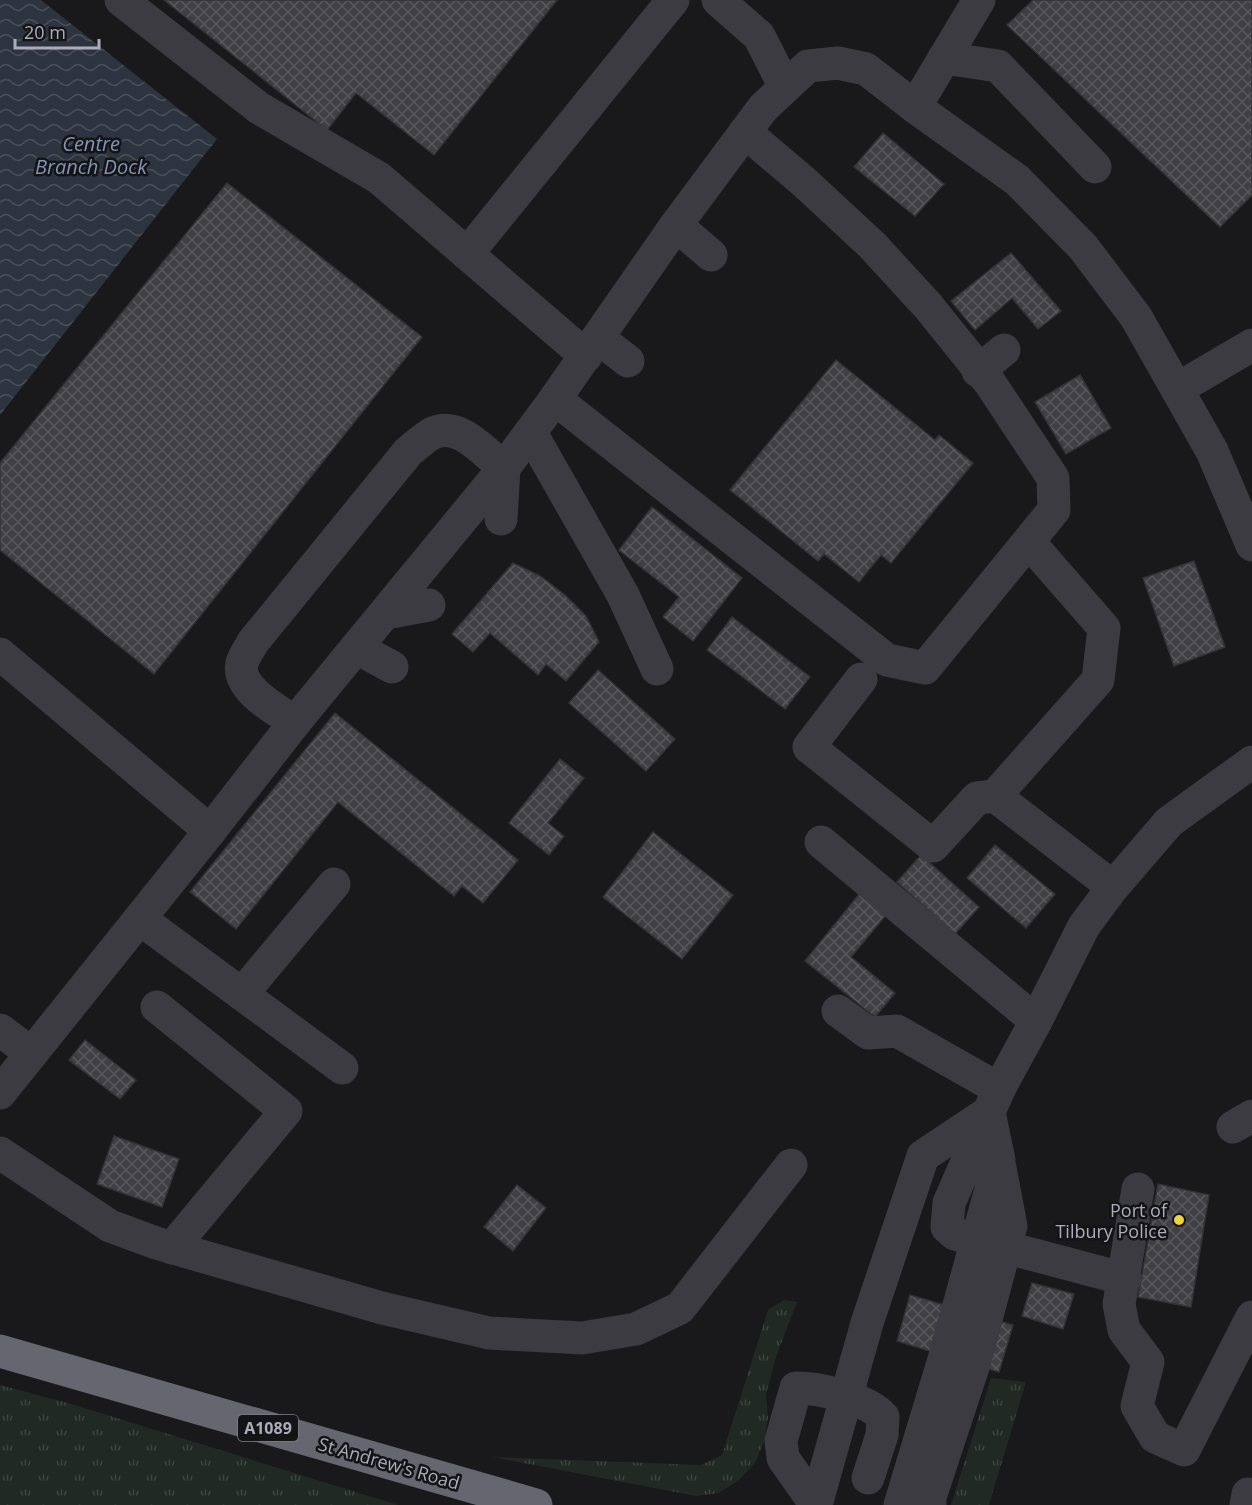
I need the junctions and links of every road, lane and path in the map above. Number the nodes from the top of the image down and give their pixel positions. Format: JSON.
{"nodes":[{"id":1,"x":121,"y":0,"type":"edge"},
{"id":2,"x":673,"y":0,"type":"edge"},
{"id":3,"x":718,"y":0,"type":"edge"},
{"id":4,"x":979,"y":0,"type":"edge"},
{"id":5,"x":944,"y":58,"type":"junction"},
{"id":6,"x":785,"y":87,"type":"junction"},
{"id":7,"x":915,"y":107,"type":"junction"},
{"id":8,"x":745,"y":132,"type":"junction"},
{"id":9,"x":1095,"y":168,"type":"dead end"},
{"id":10,"x":676,"y":225,"type":"junction"},
{"id":11,"x":467,"y":254,"type":"junction"},
{"id":12,"x":711,"y":255,"type":"dead end"},
{"id":13,"x":1252,"y":345,"type":"edge"},
{"id":14,"x":592,"y":346,"type":"junction"},
{"id":15,"x":1004,"y":350,"type":"dead end"},
{"id":16,"x":628,"y":361,"type":"dead end"},
{"id":17,"x":978,"y":371,"type":"junction"},
{"id":18,"x":1177,"y":389,"type":"junction"},
{"id":19,"x":555,"y":399,"type":"junction"},
{"id":20,"x":531,"y":433,"type":"junction"},
{"id":21,"x":504,"y":468,"type":"junction"},
{"id":22,"x":501,"y":519,"type":"dead end"},
{"id":23,"x":1029,"y":542,"type":"junction"},
{"id":24,"x":1252,"y":545,"type":"edge"},
{"id":25,"x":429,"y":605,"type":"dead end"},
{"id":26,"x":386,"y":613,"type":"junction"},
{"id":27,"x":357,"y":648,"type":"junction"},
{"id":28,"x":0,"y":654,"type":"edge"},
{"id":29,"x":392,"y":667,"type":"dead end"},
{"id":30,"x":657,"y":669,"type":"dead end"},
{"id":31,"x":861,"y":678,"type":"dead end"},
{"id":32,"x":295,"y":722,"type":"junction"},
{"id":33,"x":1252,"y":762,"type":"edge"},
{"id":34,"x":995,"y":796,"type":"junction"},
{"id":35,"x":210,"y":831,"type":"junction"},
{"id":36,"x":821,"y":842,"type":"dead end"},
{"id":37,"x":334,"y":884,"type":"dead end"},
{"id":38,"x":1113,"y":887,"type":"junction"},
{"id":39,"x":140,"y":919,"type":"junction"},
{"id":40,"x":242,"y":994,"type":"junction"},
{"id":41,"x":157,"y":1007,"type":"dead end"},
{"id":42,"x":838,"y":1011,"type":"dead end"},
{"id":43,"x":1036,"y":1021,"type":"junction"},
{"id":44,"x":0,"y":1030,"type":"edge"},
{"id":45,"x":32,"y":1053,"type":"junction"},
{"id":46,"x":342,"y":1068,"type":"dead end"},
{"id":47,"x":0,"y":1093,"type":"edge"},
{"id":48,"x":994,"y":1100,"type":"junction"},
{"id":49,"x":0,"y":1153,"type":"edge"},
{"id":50,"x":791,"y":1165,"type":"dead end"},
{"id":51,"x":1138,"y":1189,"type":"dead end"},
{"id":52,"x":991,"y":1245,"type":"junction"},
{"id":53,"x":172,"y":1248,"type":"junction"},
{"id":54,"x":1125,"y":1279,"type":"junction"},
{"id":55,"x":1252,"y":1317,"type":"edge"},
{"id":56,"x":0,"y":1351,"type":"edge"},
{"id":57,"x":846,"y":1398,"type":"junction"},
{"id":58,"x":827,"y":1466,"type":"junction"},
{"id":59,"x":868,"y":1478,"type":"junction"},
{"id":60,"x":911,"y":1500,"type":"edge"},
{"id":61,"x":536,"y":1505,"type":"edge"},
{"id":62,"x":816,"y":1505,"type":"edge"}],
"edges":[{"from":1,"to":11,"type":"street"},
{"from":2,"to":11,"type":"street"},
{"from":3,"to":6,"type":"street"},
{"from":4,"to":5,"type":"street"},
{"from":5,"to":7,"type":"street"},
{"from":5,"to":9,"type":"street"},
{"from":6,"to":7,"type":"street"},
{"from":6,"to":8,"type":"street"},
{"from":7,"to":18,"type":"street"},
{"from":8,"to":10,"type":"street"},
{"from":8,"to":17,"type":"street"},
{"from":10,"to":12,"type":"street"},
{"from":10,"to":14,"type":"street"},
{"from":11,"to":14,"type":"street"},
{"from":13,"to":18,"type":"street"},
{"from":14,"to":16,"type":"street"},
{"from":14,"to":19,"type":"street"},
{"from":15,"to":17,"type":"street"},
{"from":17,"to":23,"type":"street"},
{"from":18,"to":24,"type":"street"},
{"from":19,"to":20,"type":"street"},
{"from":19,"to":23,"type":"street"},
{"from":20,"to":21,"type":"street"},
{"from":20,"to":30,"type":"street"},
{"from":21,"to":22,"type":"street"},
{"from":21,"to":26,"type":"street"},
{"from":21,"to":32,"type":"street"},
{"from":23,"to":34,"type":"street"},
{"from":25,"to":26,"type":"street"},
{"from":26,"to":27,"type":"street"},
{"from":27,"to":29,"type":"street"},
{"from":27,"to":32,"type":"street"},
{"from":28,"to":35,"type":"street"},
{"from":31,"to":34,"type":"street"},
{"from":32,"to":35,"type":"street"},
{"from":33,"to":38,"type":"street"},
{"from":34,"to":38,"type":"street"},
{"from":35,"to":39,"type":"street"},
{"from":36,"to":43,"type":"street"},
{"from":37,"to":40,"type":"street"},
{"from":38,"to":43,"type":"street"},
{"from":39,"to":40,"type":"street"},
{"from":39,"to":45,"type":"street"},
{"from":40,"to":46,"type":"street"},
{"from":41,"to":53,"type":"street"},
{"from":42,"to":48,"type":"street"},
{"from":43,"to":48,"type":"street"},
{"from":44,"to":45,"type":"street"},
{"from":45,"to":47,"type":"street"},
{"from":48,"to":52,"type":"street"},
{"from":48,"to":52,"type":"street"},
{"from":48,"to":57,"type":"street"},
{"from":49,"to":53,"type":"street"},
{"from":50,"to":53,"type":"street"},
{"from":51,"to":54,"type":"street"},
{"from":52,"to":54,"type":"street"},
{"from":52,"to":60,"type":"street"},
{"from":54,"to":55,"type":"street"},
{"from":56,"to":61,"type":"highway","name":"St Andrew's Road","number":"A1089"},
{"from":57,"to":58,"type":"street"},
{"from":57,"to":59,"type":"street"},
{"from":57,"to":62,"type":"street"},
{"from":58,"to":59,"type":"street"},
{"from":58,"to":62,"type":"street"},
{"from":59,"to":60,"type":"street"}]}
